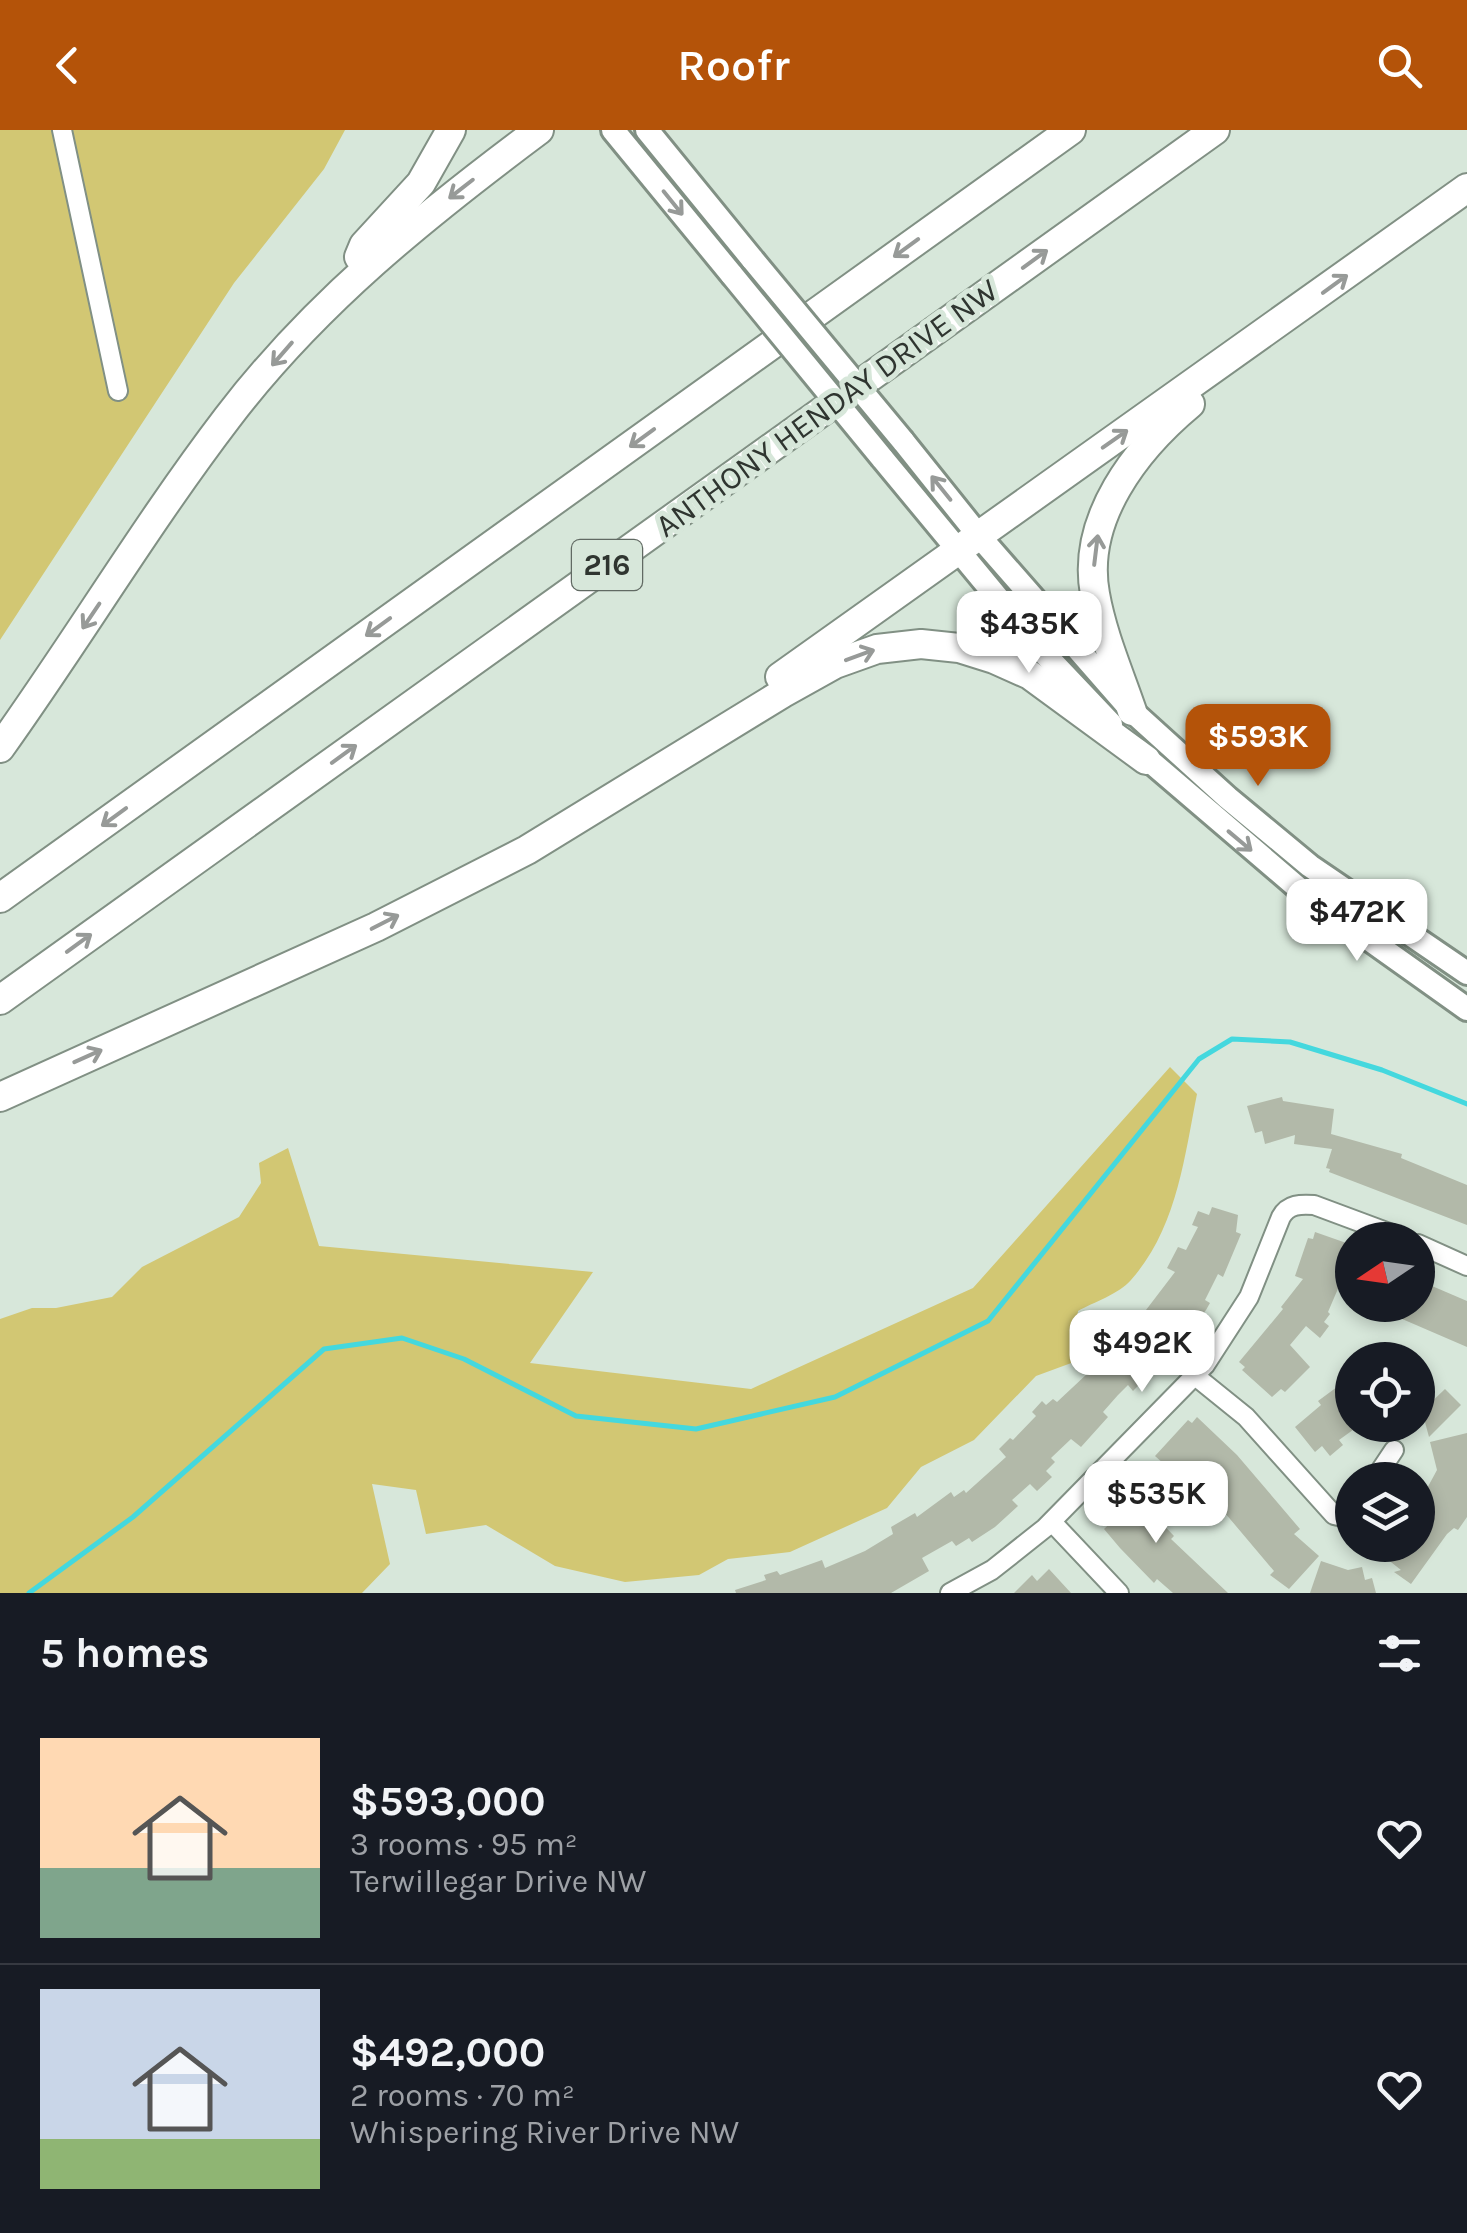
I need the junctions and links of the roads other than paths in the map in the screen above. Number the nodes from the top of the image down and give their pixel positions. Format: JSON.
{"nodes":[{"id":1,"x":62,"y":130,"type":"edge"},
{"id":2,"x":451,"y":130,"type":"edge"},
{"id":3,"x":539,"y":130,"type":"edge"},
{"id":4,"x":613,"y":130,"type":"edge"},
{"id":5,"x":647,"y":130,"type":"edge"},
{"id":6,"x":1070,"y":130,"type":"edge"},
{"id":7,"x":1215,"y":130,"type":"edge"},
{"id":8,"x":1467,"y":188,"type":"edge"},
{"id":9,"x":348,"y":282,"type":"junction"},
{"id":10,"x":1256,"y":341,"type":"junction"},
{"id":11,"x":118,"y":390,"type":"dead end"},
{"id":12,"x":969,"y":543,"type":"junction"},
{"id":13,"x":1132,"y":711,"type":"junction"},
{"id":14,"x":0,"y":748,"type":"edge"},
{"id":15,"x":1146,"y":760,"type":"junction"},
{"id":16,"x":623,"y":789,"type":"junction"},
{"id":17,"x":0,"y":898,"type":"edge"},
{"id":18,"x":1467,"y":973,"type":"edge"},
{"id":19,"x":0,"y":1000,"type":"edge"},
{"id":20,"x":1467,"y":1008,"type":"edge"},
{"id":21,"x":0,"y":1097,"type":"edge"},
{"id":22,"x":1360,"y":1222,"type":"edge"},
{"id":23,"x":1435,"y":1252,"type":"edge"},
{"id":24,"x":1467,"y":1266,"type":"edge"},
{"id":25,"x":1194,"y":1376,"type":"junction"},
{"id":26,"x":1394,"y":1450,"type":"dead end"},
{"id":27,"x":1386,"y":1462,"type":"edge"},
{"id":28,"x":1335,"y":1516,"type":"edge"},
{"id":29,"x":1052,"y":1522,"type":"junction"},
{"id":30,"x":950,"y":1593,"type":"edge"},
{"id":31,"x":1119,"y":1593,"type":"edge"}],
"edges":[{"from":1,"to":11,"type":"street"},
{"from":2,"to":9,"type":"highway"},
{"from":3,"to":9,"type":"highway","one_way":true},
{"from":4,"to":12,"type":"main road","one_way":true,"bridge":true},
{"from":12,"to":5,"type":"main road","one_way":true,"bridge":true},
{"from":6,"to":17,"type":"highway","number":"216","one_way":true},
{"from":19,"to":7,"type":"highway","name":"ANTHONY HENDAY DRIVE NW","number":"216","one_way":true},
{"from":10,"to":8,"type":"highway","one_way":true},
{"from":9,"to":14,"type":"highway","one_way":true},
{"from":12,"to":10,"type":"highway","one_way":true},
{"from":13,"to":10,"type":"highway","one_way":true},
{"from":12,"to":13,"type":"main road"},
{"from":12,"to":15,"type":"main road"},
{"from":12,"to":16,"type":"highway"},
{"from":13,"to":18,"type":"main road"},
{"from":16,"to":15,"type":"highway","one_way":true},
{"from":15,"to":20,"type":"main road","one_way":true},
{"from":21,"to":16,"type":"highway","one_way":true},
{"from":22,"to":25,"type":"street"},
{"from":23,"to":24,"type":"street"},
{"from":25,"to":28,"type":"street"},
{"from":25,"to":29,"type":"street"},
{"from":26,"to":27,"type":"street"},
{"from":29,"to":30,"type":"street"},
{"from":29,"to":31,"type":"street"}]}
